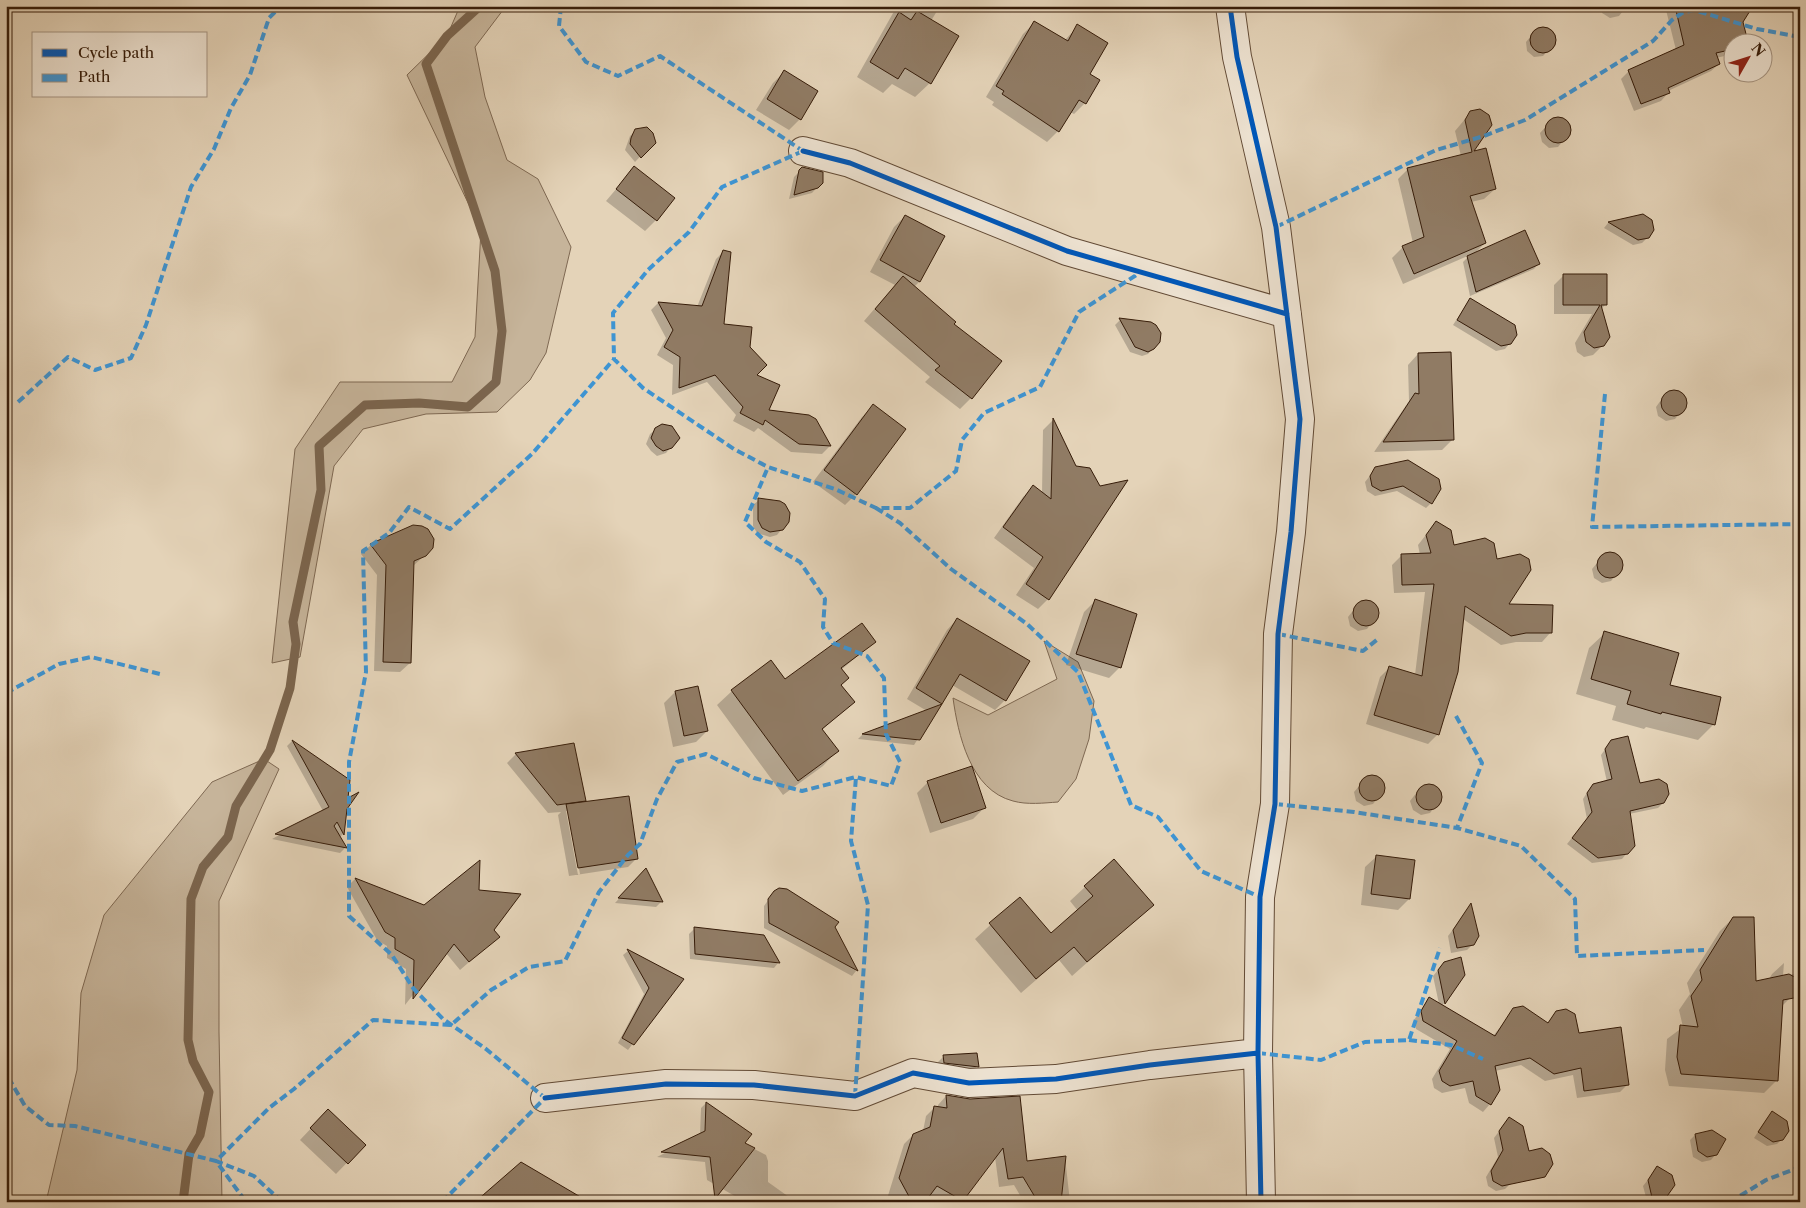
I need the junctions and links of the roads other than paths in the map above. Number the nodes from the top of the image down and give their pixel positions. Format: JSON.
{"nodes":[{"id":1,"x":1230,"y":6,"type":"edge"},
{"id":2,"x":804,"y":151,"type":"dead end"},
{"id":3,"x":1288,"y":314,"type":"junction"},
{"id":4,"x":1258,"y":1053,"type":"junction"},
{"id":5,"x":545,"y":1098,"type":"dead end"},
{"id":6,"x":1261,"y":1202,"type":"edge"}],
"edges":[{"from":1,"to":3,"type":"street"},
{"from":2,"to":3,"type":"street"},
{"from":3,"to":4,"type":"street"},
{"from":4,"to":5,"type":"street"},
{"from":4,"to":6,"type":"street"}]}
